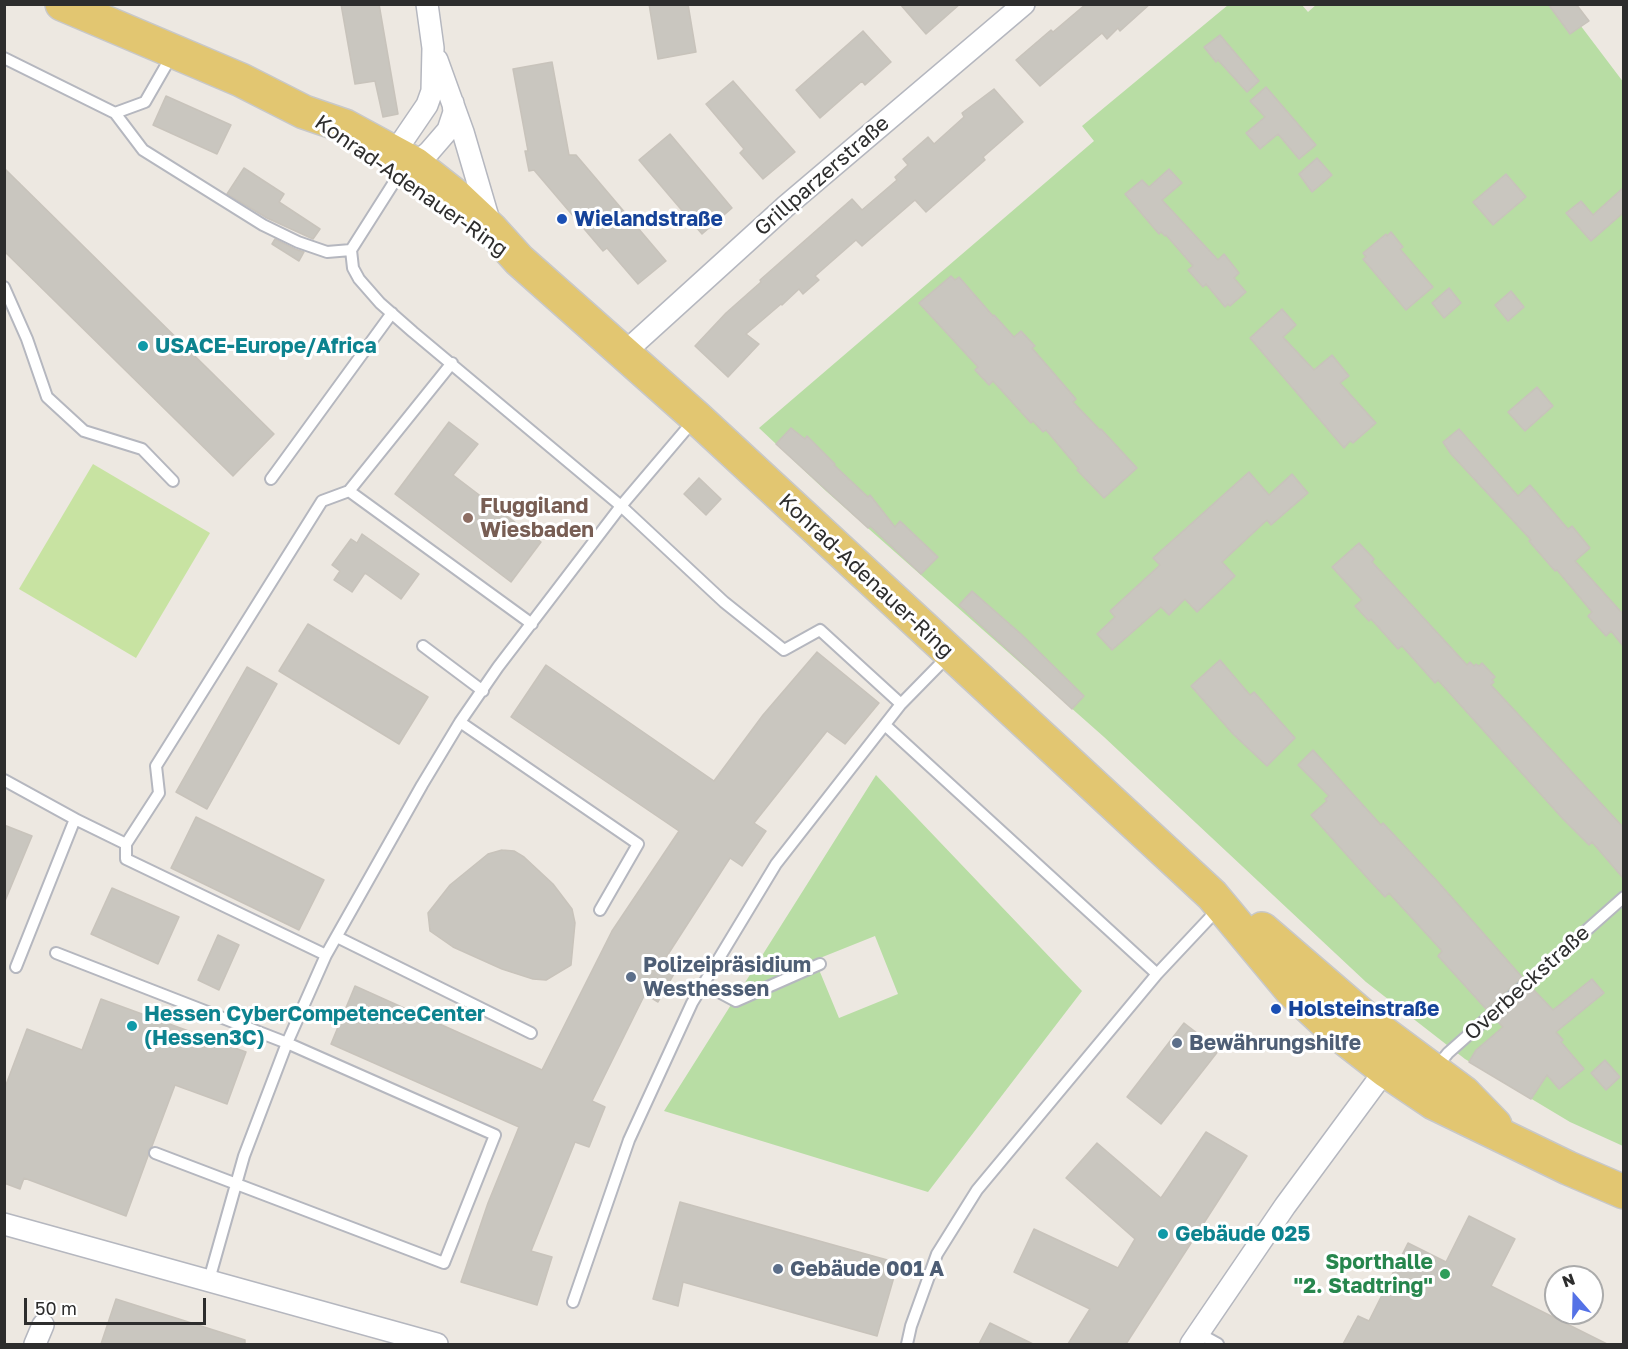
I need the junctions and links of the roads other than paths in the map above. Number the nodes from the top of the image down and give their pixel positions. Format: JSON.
{"nodes":[{"id":1,"x":62,"y":4,"type":"edge"},
{"id":2,"x":427,"y":4,"type":"edge"},
{"id":3,"x":1011,"y":9,"type":"edge"},
{"id":4,"x":433,"y":48,"type":"junction"},
{"id":5,"x":173,"y":52,"type":"junction"},
{"id":6,"x":4,"y":58,"type":"edge"},
{"id":7,"x":453,"y":103,"type":"junction"},
{"id":8,"x":115,"y":113,"type":"junction"},
{"id":9,"x":403,"y":164,"type":"junction"},
{"id":10,"x":491,"y":229,"type":"junction"},
{"id":11,"x":351,"y":250,"type":"junction"},
{"id":12,"x":519,"y":260,"type":"junction"},
{"id":13,"x":4,"y":287,"type":"edge"},
{"id":14,"x":392,"y":313,"type":"junction"},
{"id":15,"x":624,"y":353,"type":"junction"},
{"id":16,"x":452,"y":363,"type":"junction"},
{"id":17,"x":697,"y":418,"type":"junction"},
{"id":18,"x":271,"y":479,"type":"dead end"},
{"id":19,"x":173,"y":481,"type":"dead end"},
{"id":20,"x":349,"y":491,"type":"junction"},
{"id":21,"x":621,"y":506,"type":"junction"},
{"id":22,"x":532,"y":624,"type":"junction"},
{"id":23,"x":423,"y":646,"type":"dead end"},
{"id":24,"x":950,"y":654,"type":"junction"},
{"id":25,"x":483,"y":691,"type":"junction"},
{"id":26,"x":901,"y":704,"type":"junction"},
{"id":27,"x":460,"y":722,"type":"junction"},
{"id":28,"x":885,"y":725,"type":"junction"},
{"id":29,"x":4,"y":780,"type":"edge"},
{"id":30,"x":75,"y":819,"type":"junction"},
{"id":31,"x":126,"y":844,"type":"junction"},
{"id":32,"x":1623,"y":897,"type":"edge"},
{"id":33,"x":1216,"y":900,"type":"junction"},
{"id":34,"x":600,"y":910,"type":"dead end"},
{"id":35,"x":337,"y":937,"type":"junction"},
{"id":36,"x":56,"y":953,"type":"dead end"},
{"id":37,"x":326,"y":955,"type":"junction"},
{"id":38,"x":820,"y":964,"type":"dead end"},
{"id":39,"x":16,"y":967,"type":"dead end"},
{"id":40,"x":1157,"y":974,"type":"junction"},
{"id":41,"x":704,"y":984,"type":"junction"},
{"id":42,"x":531,"y":1033,"type":"dead end"},
{"id":43,"x":287,"y":1043,"type":"junction"},
{"id":44,"x":1393,"y":1059,"type":"junction"},
{"id":45,"x":1433,"y":1071,"type":"junction"},
{"id":46,"x":1506,"y":1136,"type":"junction"},
{"id":47,"x":155,"y":1153,"type":"dead end"},
{"id":48,"x":236,"y":1184,"type":"junction"},
{"id":49,"x":1623,"y":1192,"type":"edge"},
{"id":50,"x":4,"y":1224,"type":"edge"},
{"id":51,"x":209,"y":1280,"type":"junction"},
{"id":52,"x":573,"y":1302,"type":"dead end"},
{"id":53,"x":43,"y":1325,"type":"dead end"},
{"id":54,"x":1195,"y":1339,"type":"edge"},
{"id":55,"x":35,"y":1344,"type":"edge"},
{"id":56,"x":437,"y":1344,"type":"edge"},
{"id":57,"x":907,"y":1344,"type":"edge"},
{"id":58,"x":1218,"y":1344,"type":"edge"}],
"edges":[{"from":1,"to":5,"type":"main road","name":"Konrad-Adenauer-Ring"},
{"from":2,"to":4,"type":"street"},
{"from":3,"to":15,"type":"street","name":"Grillparzerstraße"},
{"from":4,"to":7,"type":"street"},
{"from":4,"to":9,"type":"street"},
{"from":5,"to":8,"type":"lane"},
{"from":5,"to":9,"type":"main road","name":"Konrad-Adenauer-Ring"},
{"from":6,"to":8,"type":"lane"},
{"from":7,"to":9,"type":"street"},
{"from":7,"to":10,"type":"street"},
{"from":8,"to":11,"type":"lane"},
{"from":9,"to":10,"type":"main road","name":"Konrad-Adenauer-Ring"},
{"from":9,"to":11,"type":"lane"},
{"from":9,"to":12,"type":"main road","name":"Konrad-Adenauer-Ring"},
{"from":10,"to":12,"type":"main road","name":"Konrad-Adenauer-Ring"},
{"from":11,"to":14,"type":"lane"},
{"from":12,"to":15,"type":"main road","name":"Konrad-Adenauer-Ring"},
{"from":13,"to":19,"type":"lane"},
{"from":14,"to":16,"type":"lane"},
{"from":14,"to":18,"type":"lane"},
{"from":15,"to":17,"type":"main road","name":"Konrad-Adenauer-Ring"},
{"from":16,"to":20,"type":"lane"},
{"from":16,"to":21,"type":"lane"},
{"from":17,"to":21,"type":"lane"},
{"from":17,"to":24,"type":"main road","name":"Konrad-Adenauer-Ring"},
{"from":20,"to":22,"type":"lane"},
{"from":20,"to":31,"type":"lane"},
{"from":21,"to":22,"type":"lane"},
{"from":21,"to":26,"type":"lane"},
{"from":22,"to":25,"type":"lane"},
{"from":23,"to":25,"type":"lane"},
{"from":24,"to":26,"type":"lane"},
{"from":24,"to":33,"type":"main road","name":"Konrad-Adenauer-Ring"},
{"from":25,"to":27,"type":"lane"},
{"from":26,"to":28,"type":"lane"},
{"from":27,"to":34,"type":"lane"},
{"from":27,"to":35,"type":"lane"},
{"from":28,"to":40,"type":"lane"},
{"from":28,"to":41,"type":"lane"},
{"from":29,"to":30,"type":"lane"},
{"from":30,"to":31,"type":"lane"},
{"from":30,"to":39,"type":"lane"},
{"from":31,"to":37,"type":"lane"},
{"from":32,"to":45,"type":"lane","name":"Overbeckstraße"},
{"from":33,"to":40,"type":"lane"},
{"from":33,"to":44,"type":"main road","name":"Konrad-Adenauer-Ring"},
{"from":35,"to":37,"type":"lane"},
{"from":35,"to":42,"type":"lane"},
{"from":36,"to":43,"type":"lane"},
{"from":37,"to":43,"type":"lane"},
{"from":38,"to":41,"type":"lane"},
{"from":40,"to":57,"type":"lane"},
{"from":41,"to":52,"type":"lane"},
{"from":43,"to":48,"type":"lane"},
{"from":43,"to":48,"type":"lane"},
{"from":44,"to":45,"type":"main road","name":"Konrad-Adenauer-Ring"},
{"from":44,"to":46,"type":"main road","name":"Konrad-Adenauer-Ring"},
{"from":44,"to":54,"type":"street"},
{"from":45,"to":46,"type":"main road","name":"Konrad-Adenauer-Ring"},
{"from":46,"to":49,"type":"main road","name":"Konrad-Adenauer-Ring"},
{"from":47,"to":48,"type":"lane"},
{"from":48,"to":51,"type":"lane"},
{"from":50,"to":51,"type":"street"},
{"from":51,"to":56,"type":"street"},
{"from":53,"to":55,"type":"street"},
{"from":54,"to":58,"type":"lane"}]}
